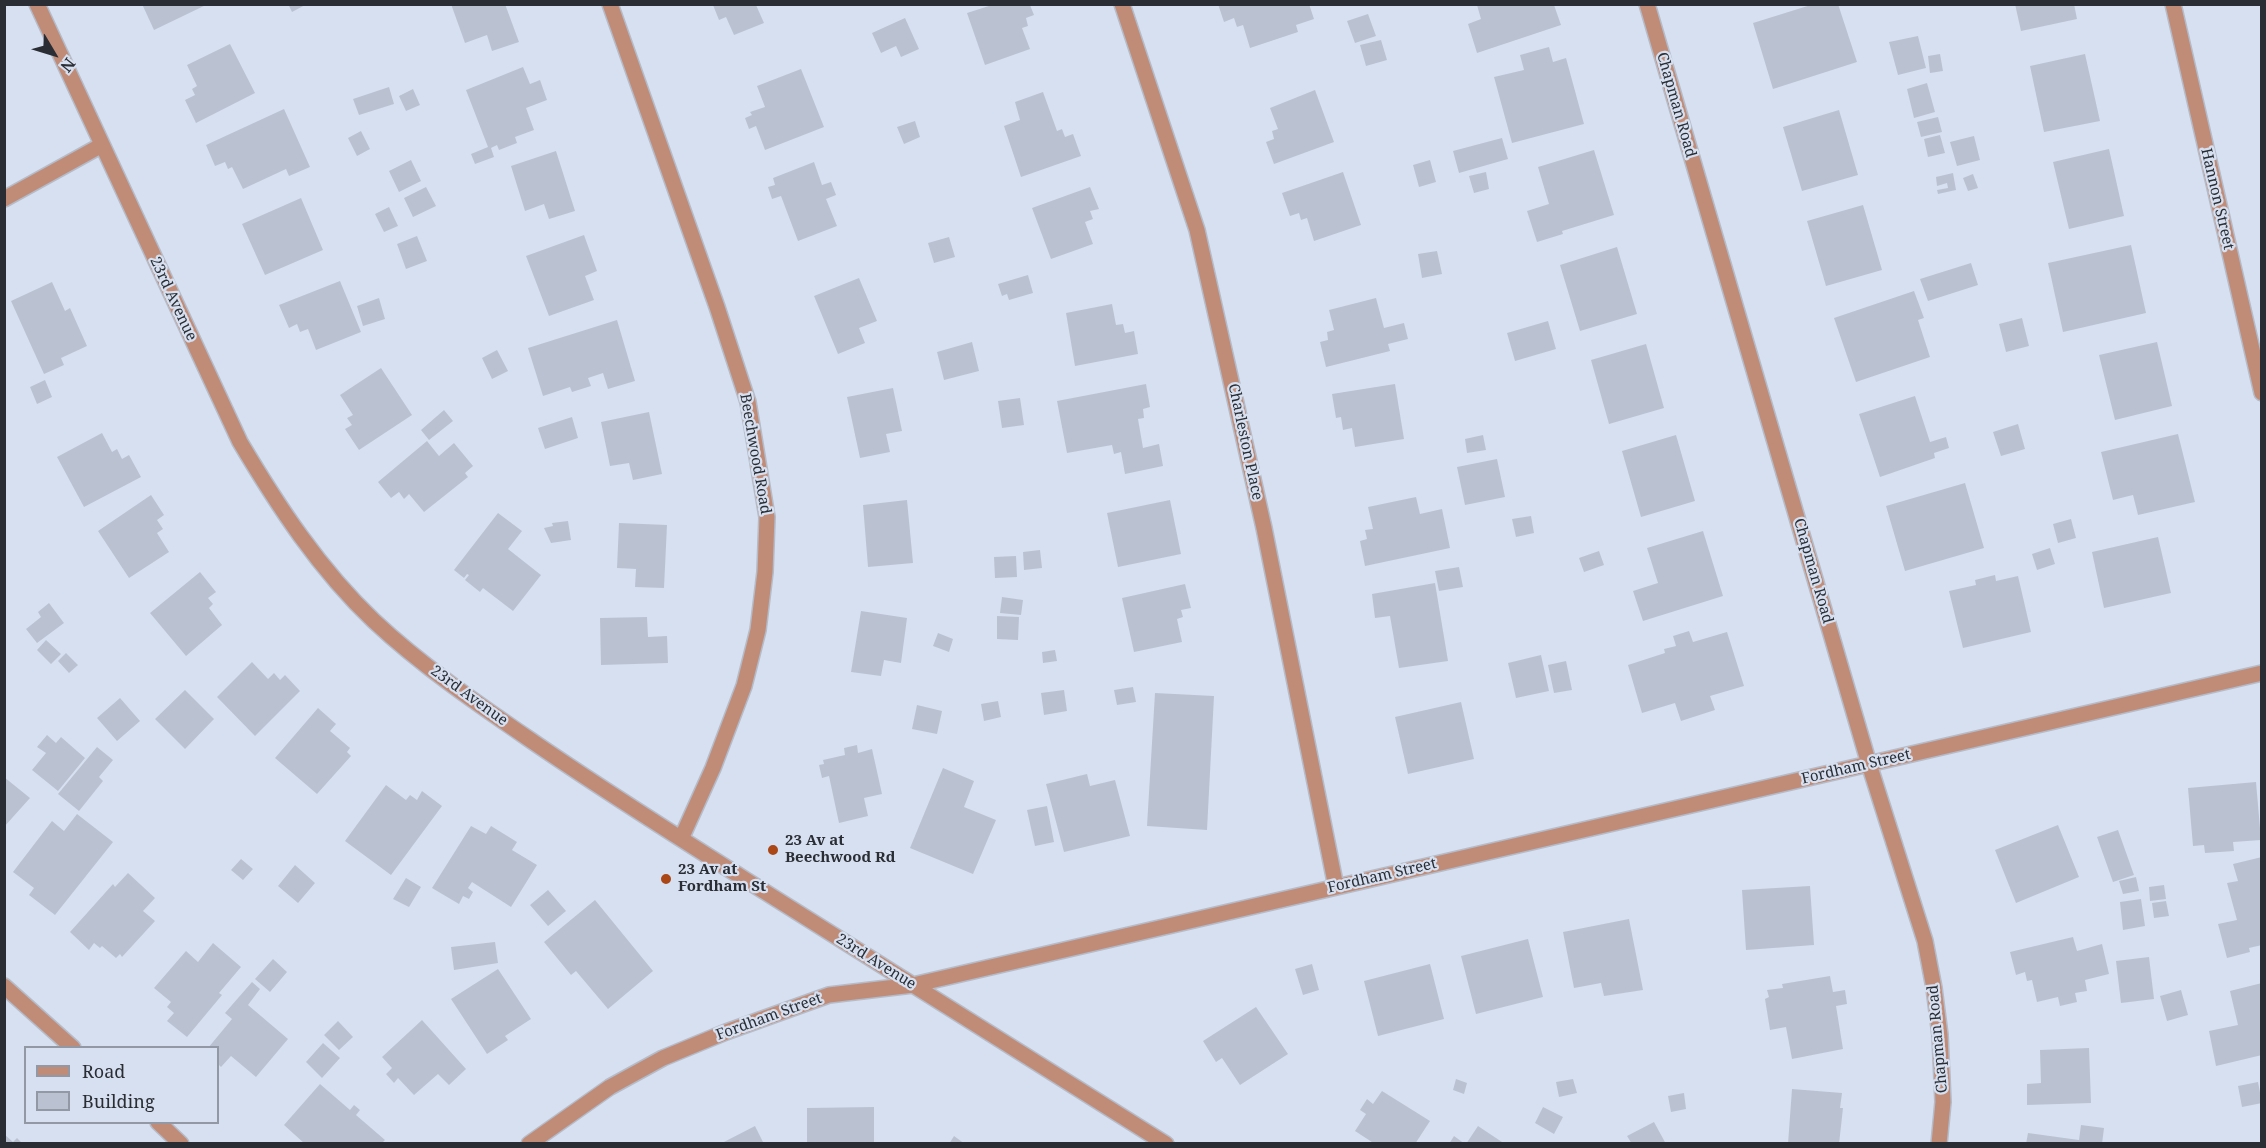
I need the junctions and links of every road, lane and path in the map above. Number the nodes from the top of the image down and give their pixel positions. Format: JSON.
{"nodes":[{"id":1,"x":37,"y":4,"type":"edge"},
{"id":2,"x":610,"y":4,"type":"edge"},
{"id":3,"x":1122,"y":4,"type":"edge"},
{"id":4,"x":1647,"y":4,"type":"edge"},
{"id":5,"x":2173,"y":4,"type":"edge"},
{"id":6,"x":102,"y":145,"type":"junction"},
{"id":7,"x":4,"y":199,"type":"edge"},
{"id":8,"x":2262,"y":393,"type":"edge"},
{"id":9,"x":2262,"y":673,"type":"edge"},
{"id":10,"x":1869,"y":764,"type":"junction"},
{"id":11,"x":681,"y":839,"type":"junction"},
{"id":12,"x":1336,"y":887,"type":"junction"},
{"id":13,"x":913,"y":985,"type":"junction"},
{"id":14,"x":4,"y":986,"type":"edge"},
{"id":15,"x":72,"y":1046,"type":"edge"},
{"id":16,"x":160,"y":1124,"type":"edge"},
{"id":17,"x":181,"y":1143,"type":"edge"},
{"id":18,"x":529,"y":1143,"type":"edge"},
{"id":19,"x":1166,"y":1143,"type":"edge"},
{"id":20,"x":1940,"y":1143,"type":"edge"}],
"edges":[{"from":1,"to":6,"type":"street","name":"23rd Avenue"},
{"from":2,"to":11,"type":"street","name":"Beechwood Road"},
{"from":3,"to":12,"type":"street","name":"Charleston Place"},
{"from":4,"to":10,"type":"street","name":"Chapman Road"},
{"from":5,"to":8,"type":"street","name":"Hannon Street"},
{"from":6,"to":7,"type":"street"},
{"from":6,"to":11,"type":"street","name":"23rd Avenue"},
{"from":9,"to":10,"type":"street","name":"Fordham Street"},
{"from":10,"to":12,"type":"street","name":"Fordham Street"},
{"from":10,"to":20,"type":"street","name":"Chapman Road"},
{"from":11,"to":13,"type":"street","name":"23rd Avenue"},
{"from":12,"to":13,"type":"street","name":"Fordham Street"},
{"from":13,"to":18,"type":"street","name":"Fordham Street"},
{"from":13,"to":19,"type":"street","name":"23rd Avenue"},
{"from":14,"to":15,"type":"street"},
{"from":16,"to":17,"type":"street"}]}
